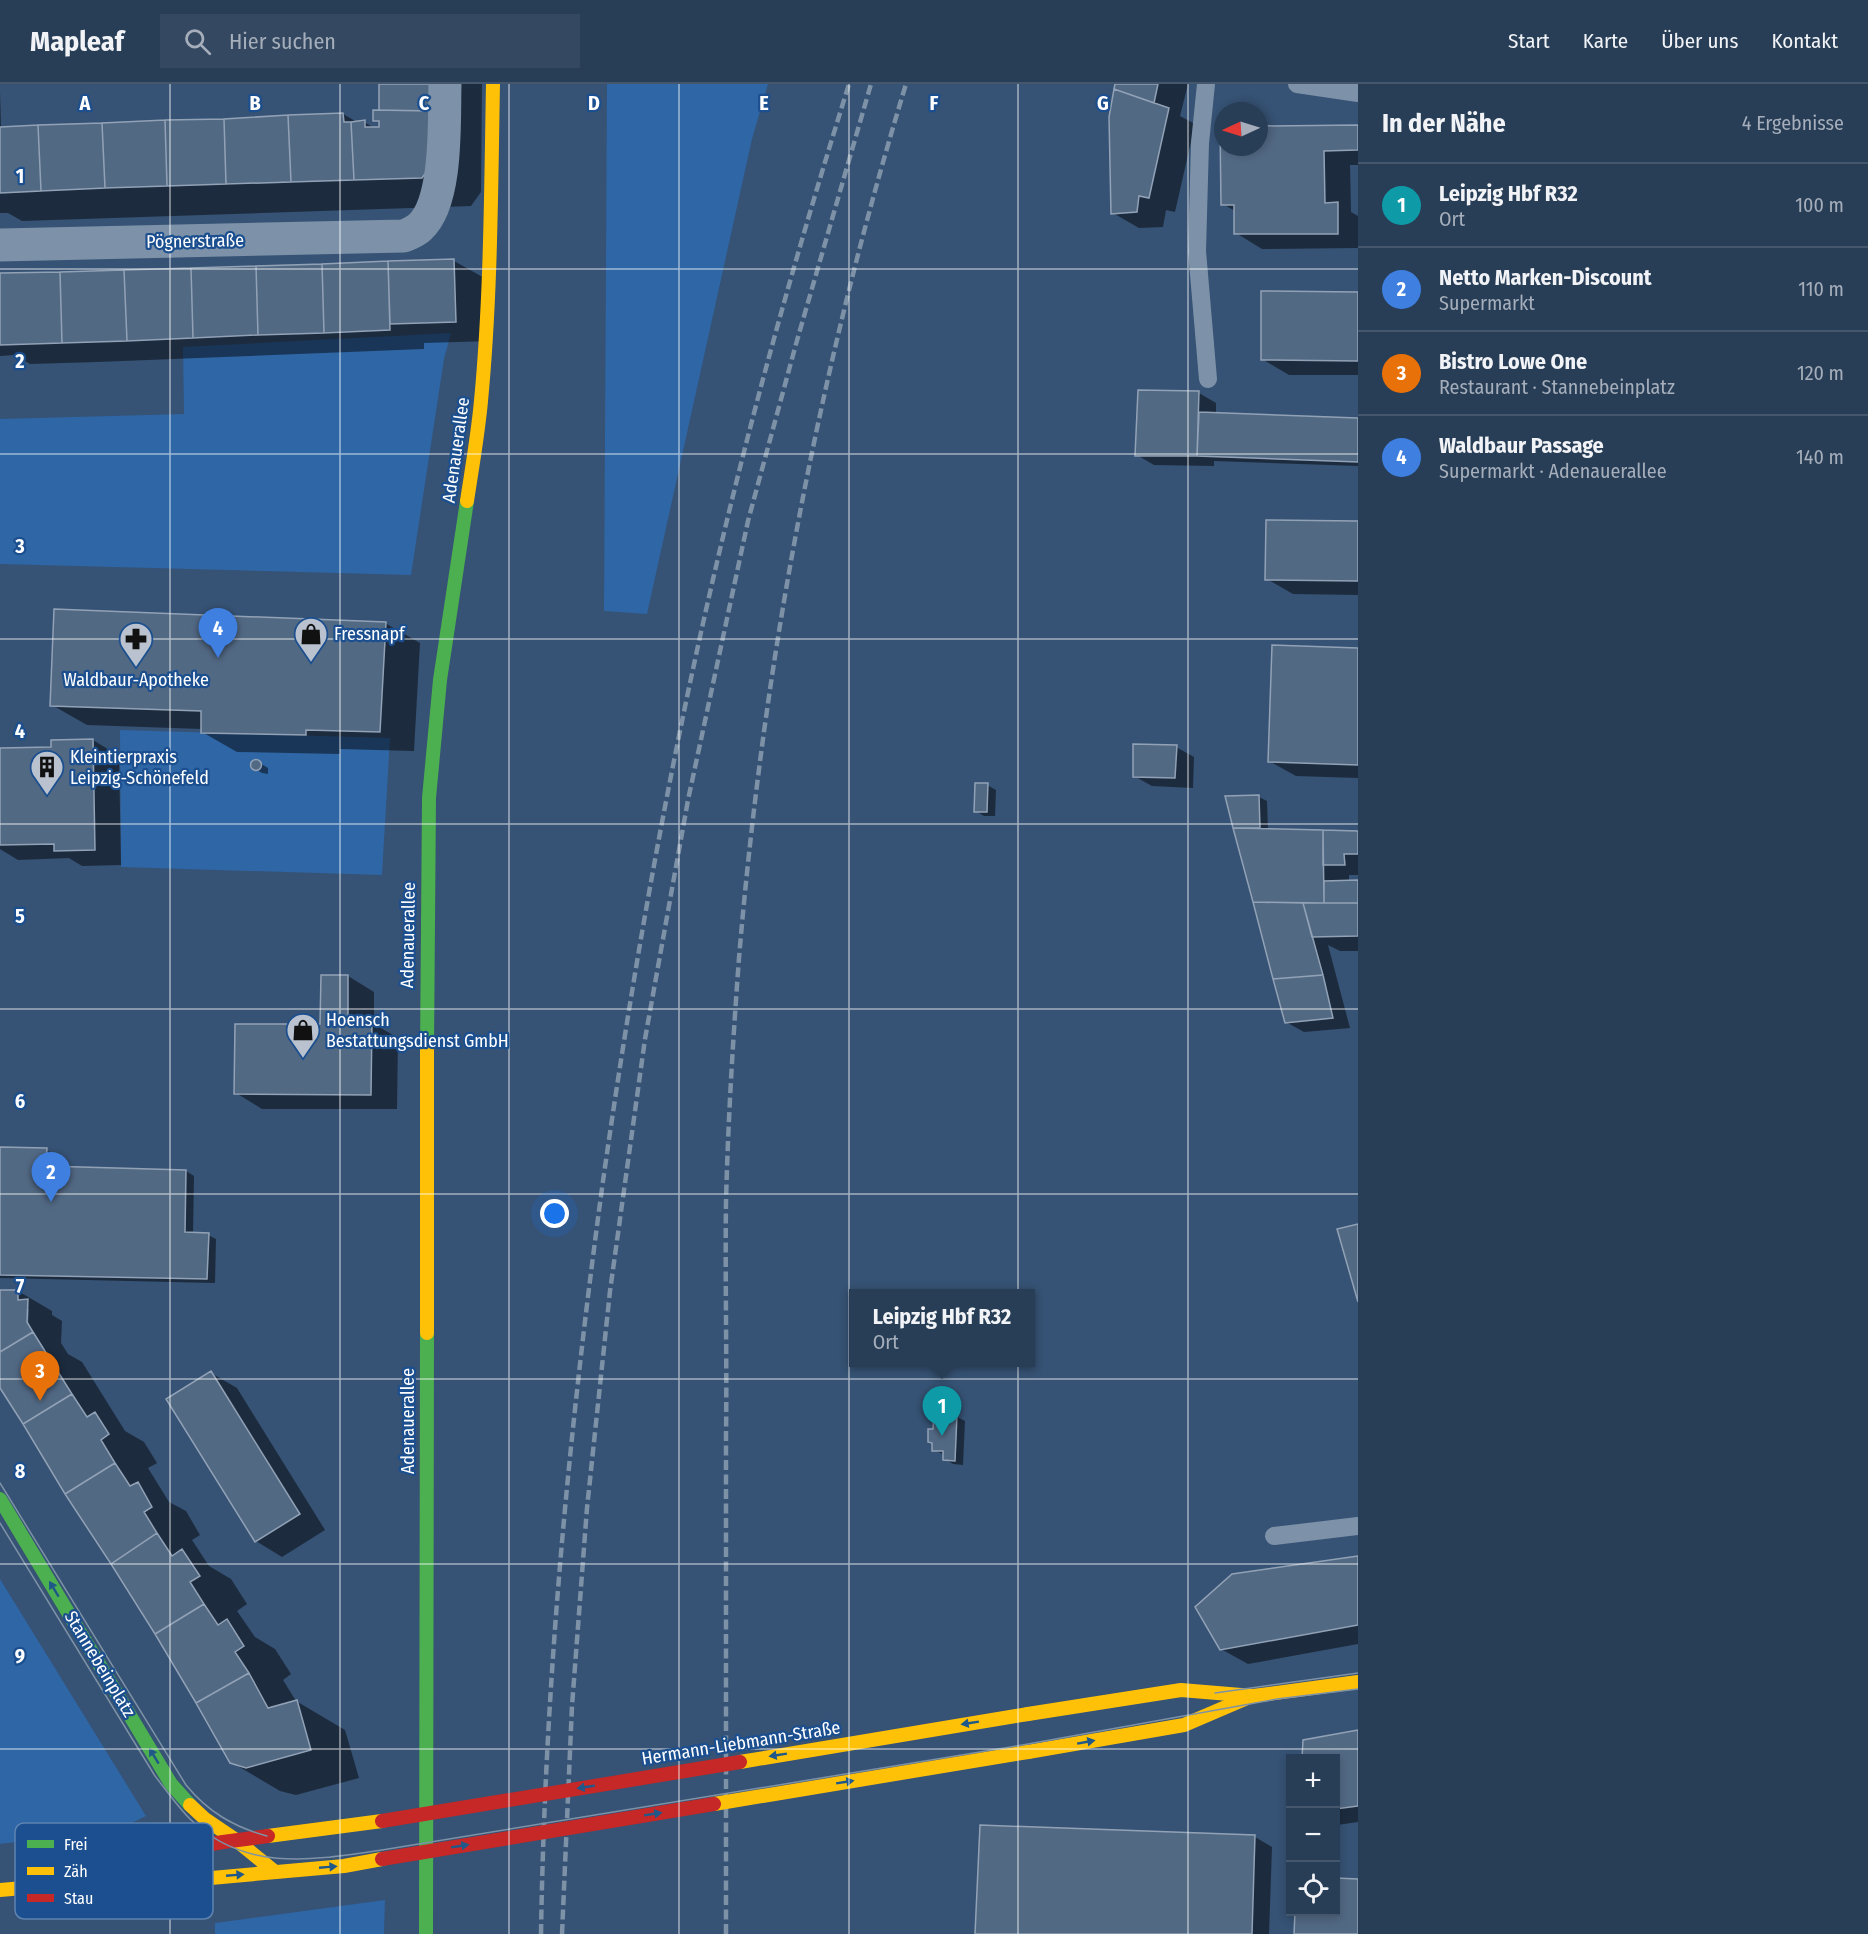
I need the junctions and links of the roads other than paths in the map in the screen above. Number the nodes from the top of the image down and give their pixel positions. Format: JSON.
{"nodes":[{"id":1,"x":445,"y":84,"type":"edge"},
{"id":2,"x":493,"y":84,"type":"edge"},
{"id":3,"x":1206,"y":84,"type":"edge"},
{"id":4,"x":1297,"y":84,"type":"edge"},
{"id":5,"x":1358,"y":93,"type":"edge"},
{"id":6,"x":0,"y":245,"type":"edge"},
{"id":7,"x":1208,"y":379,"type":"dead end"},
{"id":8,"x":5,"y":1515,"type":"edge"},
{"id":9,"x":1358,"y":1526,"type":"edge"},
{"id":10,"x":1274,"y":1536,"type":"dead end"},
{"id":11,"x":1358,"y":1682,"type":"edge"},
{"id":12,"x":1215,"y":1693,"type":"joint"},
{"id":13,"x":1253,"y":1696,"type":"junction"},
{"id":14,"x":1028,"y":1718,"type":"joint"},
{"id":15,"x":188,"y":1803,"type":"junction"},
{"id":16,"x":191,"y":1823,"type":"edge"},
{"id":17,"x":210,"y":1823,"type":"edge"},
{"id":18,"x":213,"y":1825,"type":"edge"},
{"id":19,"x":382,"y":1825,"type":"joint"},
{"id":20,"x":267,"y":1836,"type":"joint"},
{"id":21,"x":236,"y":1840,"type":"junction"},
{"id":22,"x":213,"y":1847,"type":"edge"},
{"id":23,"x":213,"y":1857,"type":"edge"},
{"id":24,"x":275,"y":1872,"type":"junction"},
{"id":25,"x":15,"y":1889,"type":"edge"},
{"id":26,"x":0,"y":1890,"type":"edge"},
{"id":27,"x":426,"y":1934,"type":"edge"}],
"edges":[{"from":1,"to":6,"type":"street","name":"Pögnerstraße"},
{"from":2,"to":27,"type":"main road","name":"Adenauerallee"},
{"from":3,"to":7,"type":"lane"},
{"from":4,"to":5,"type":"lane"},
{"from":15,"to":8,"type":"main road","name":"Stannebeinplatz","one_way":true},
{"from":9,"to":10,"type":"lane"},
{"from":11,"to":13,"type":"main road"},
{"from":12,"to":13,"type":"main road"},
{"from":12,"to":14,"type":"lane"},
{"from":24,"to":13,"type":"main road","one_way":true,"bridge":true},
{"from":14,"to":19,"type":"main road","name":"Hermann-Liebmann-Straße","one_way":true,"bridge":true},
{"from":15,"to":16,"type":"main road"},
{"from":15,"to":17,"type":"main road","name":"Stannebeinplatz"},
{"from":18,"to":21,"type":"main road","name":"Stannebeinplatz"},
{"from":19,"to":20,"type":"lane"},
{"from":20,"to":21,"type":"main road"},
{"from":21,"to":22,"type":"main road"},
{"from":21,"to":24,"type":"main road","name":"Stannebeinplatz"},
{"from":23,"to":24,"type":"main road","one_way":true},
{"from":25,"to":26,"type":"main road"}]}
